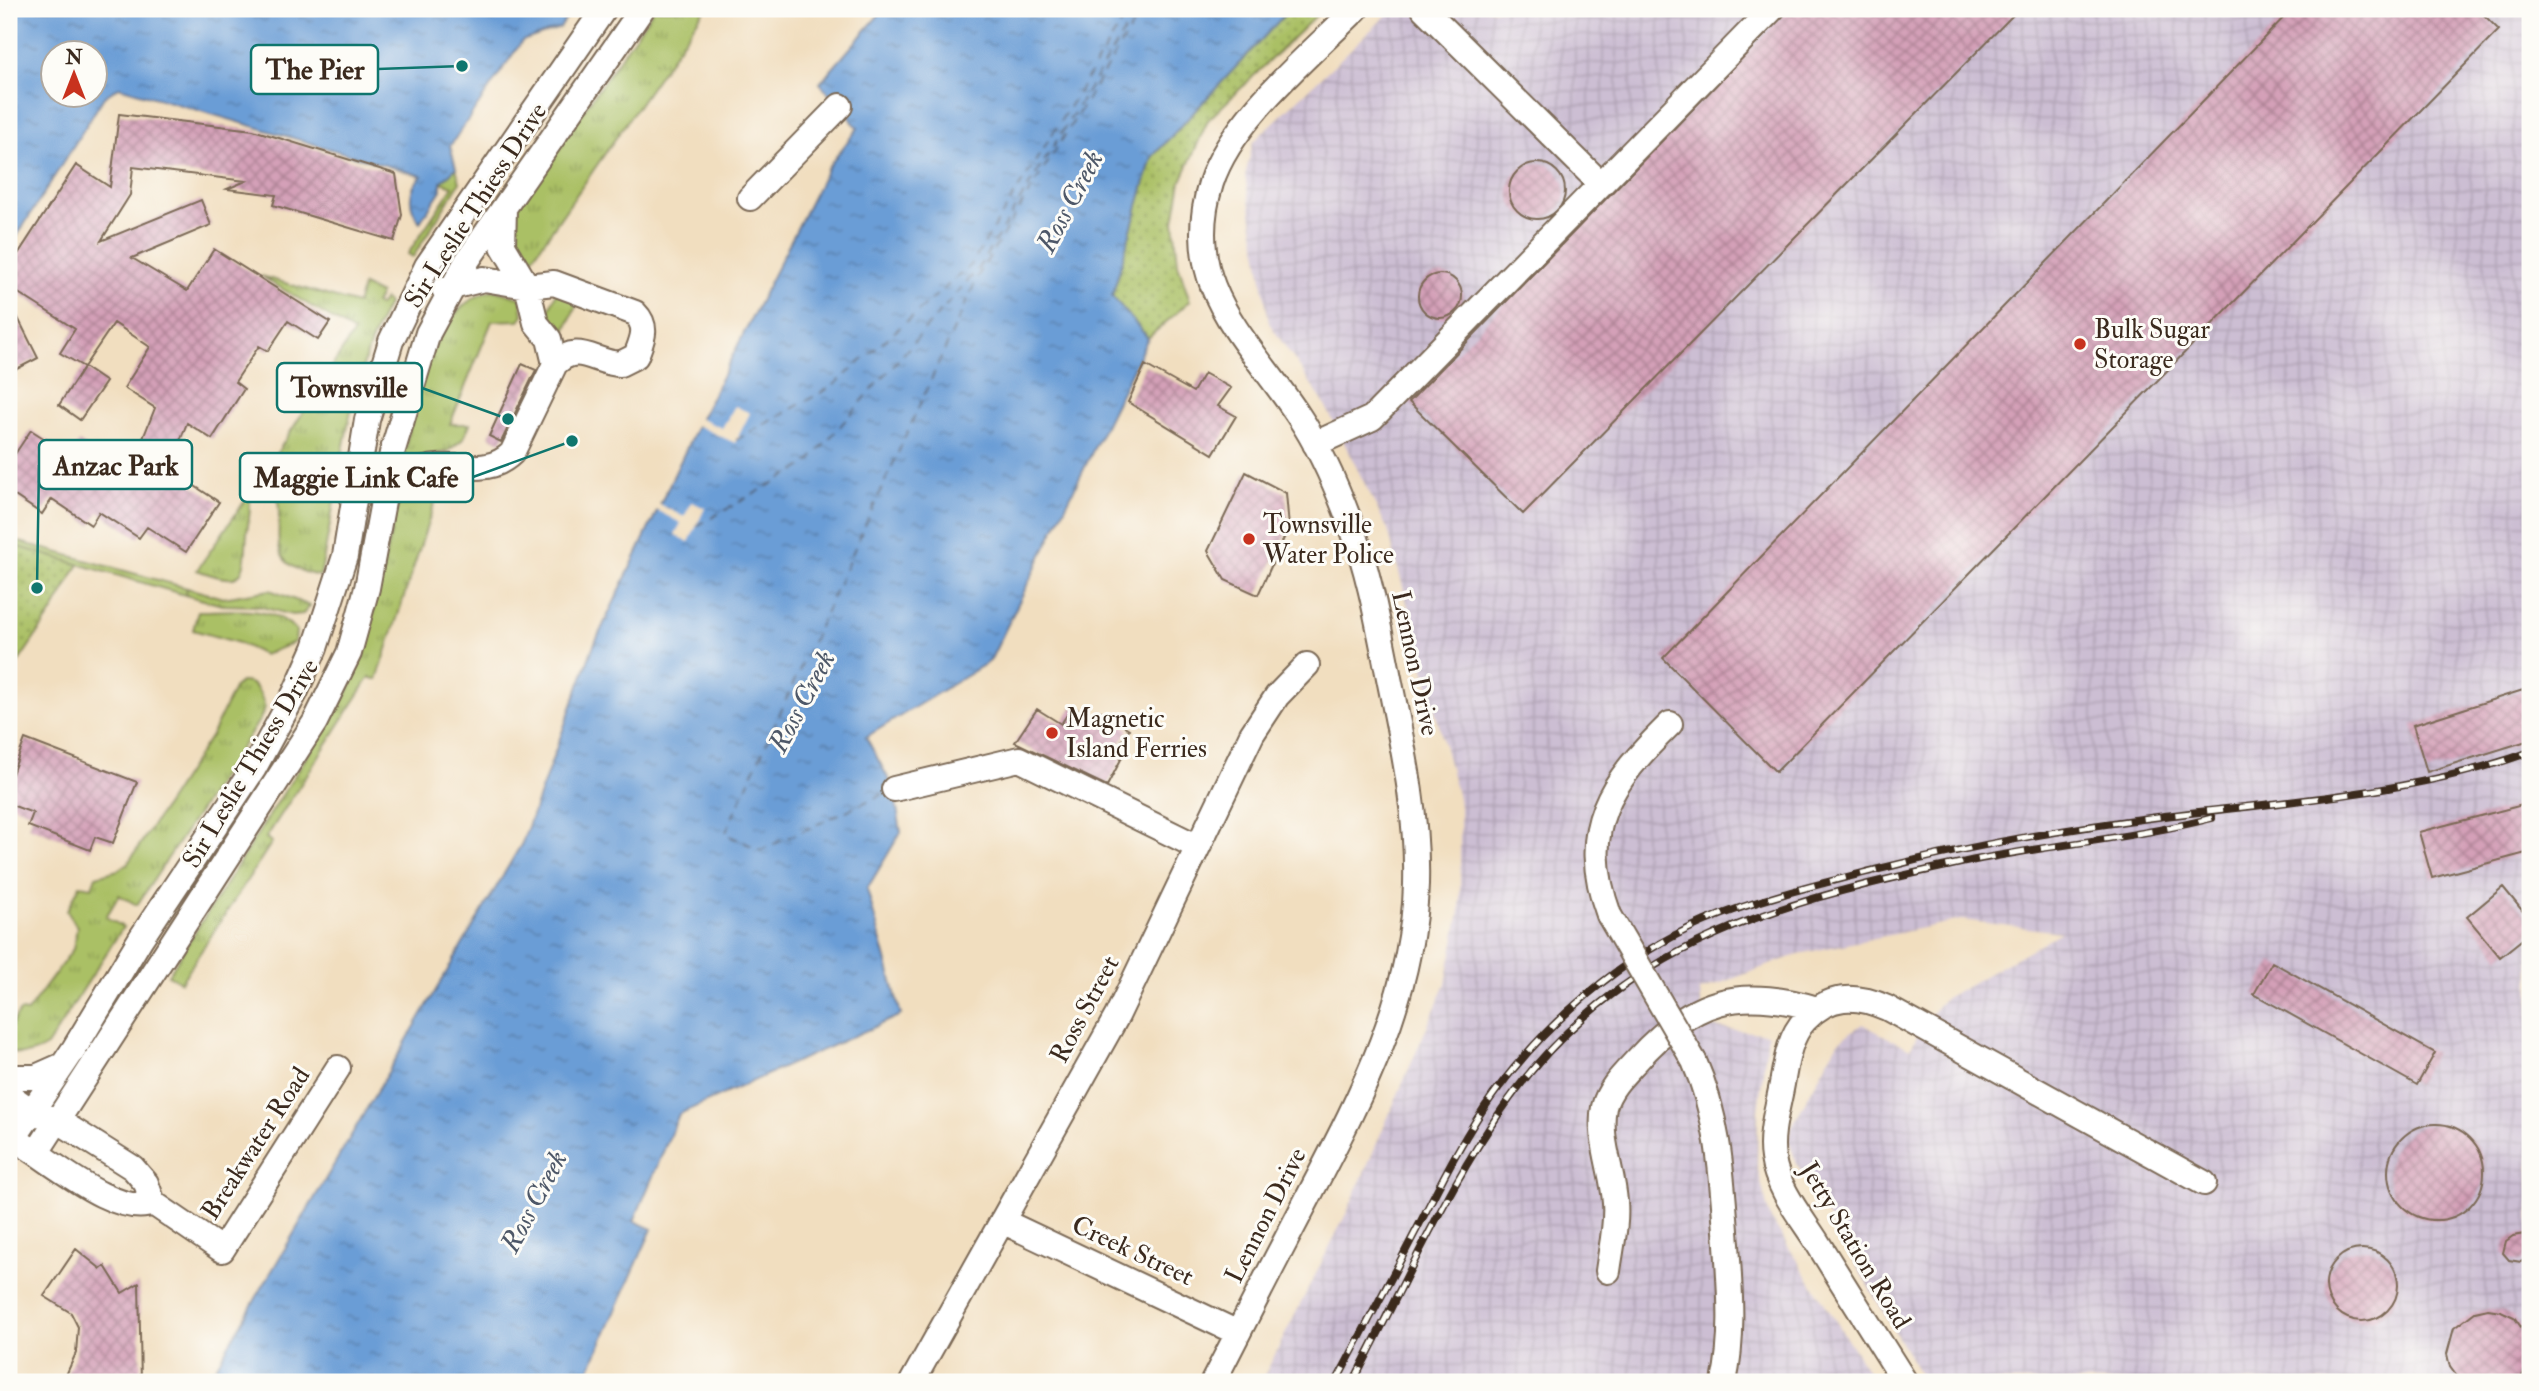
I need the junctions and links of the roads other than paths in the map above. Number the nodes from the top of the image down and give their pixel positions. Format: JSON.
{"nodes":[{"id":1,"x":604,"y":9,"type":"edge"},
{"id":2,"x":642,"y":9,"type":"edge"},
{"id":3,"x":1345,"y":9,"type":"edge"},
{"id":4,"x":1356,"y":9,"type":"edge"},
{"id":5,"x":1424,"y":9,"type":"edge"},
{"id":6,"x":1772,"y":9,"type":"edge"},
{"id":7,"x":1331,"y":35,"type":"junction"},
{"id":8,"x":839,"y":106,"type":"dead end"},
{"id":9,"x":1601,"y":184,"type":"junction"},
{"id":10,"x":750,"y":198,"type":"dead end"},
{"id":11,"x":504,"y":208,"type":"junction"},
{"id":12,"x":454,"y":286,"type":"junction"},
{"id":13,"x":527,"y":286,"type":"junction"},
{"id":14,"x":555,"y":364,"type":"junction"},
{"id":15,"x":1315,"y":444,"type":"junction"},
{"id":16,"x":384,"y":497,"type":"junction"},
{"id":17,"x":345,"y":556,"type":"junction"},
{"id":18,"x":1307,"y":665,"type":"dead end"},
{"id":19,"x":1670,"y":724,"type":"dead end"},
{"id":20,"x":894,"y":789,"type":"dead end"},
{"id":21,"x":1198,"y":847,"type":"junction"},
{"id":22,"x":1817,"y":1009,"type":"junction"},
{"id":23,"x":63,"y":1065,"type":"junction"},
{"id":24,"x":338,"y":1068,"type":"dead end"},
{"id":25,"x":9,"y":1077,"type":"edge"},
{"id":26,"x":9,"y":1095,"type":"edge"},
{"id":27,"x":33,"y":1112,"type":"junction"},
{"id":28,"x":57,"y":1120,"type":"junction"},
{"id":29,"x":11,"y":1137,"type":"edge"},
{"id":30,"x":37,"y":1152,"type":"junction"},
{"id":31,"x":2204,"y":1183,"type":"dead end"},
{"id":32,"x":153,"y":1203,"type":"junction"},
{"id":33,"x":1002,"y":1221,"type":"junction"},
{"id":34,"x":1608,"y":1271,"type":"dead end"},
{"id":35,"x":1238,"y":1333,"type":"junction"},
{"id":36,"x":912,"y":1382,"type":"edge"},
{"id":37,"x":1213,"y":1382,"type":"edge"},
{"id":38,"x":1724,"y":1382,"type":"edge"},
{"id":39,"x":1905,"y":1382,"type":"edge"}],
"edges":[{"from":1,"to":17,"type":"street","name":"Sir Leslie Thiess Drive"},
{"from":2,"to":11,"type":"street","name":"Sir Leslie Thiess Drive"},
{"from":3,"to":7,"type":"street"},
{"from":4,"to":7,"type":"street","name":"Lennon Drive"},
{"from":5,"to":9,"type":"street"},
{"from":6,"to":9,"type":"street"},
{"from":7,"to":15,"type":"street","name":"Lennon Drive"},
{"from":8,"to":10,"type":"street"},
{"from":9,"to":15,"type":"street"},
{"from":11,"to":12,"type":"street","name":"Sir Leslie Thiess Drive"},
{"from":11,"to":13,"type":"street"},
{"from":12,"to":13,"type":"street"},
{"from":12,"to":16,"type":"street","name":"Sir Leslie Thiess Drive"},
{"from":12,"to":17,"type":"street"},
{"from":13,"to":14,"type":"street"},
{"from":13,"to":14,"type":"street"},
{"from":14,"to":16,"type":"street"},
{"from":15,"to":35,"type":"street","name":"Lennon Drive"},
{"from":16,"to":28,"type":"street","name":"Sir Leslie Thiess Drive"},
{"from":17,"to":23,"type":"street","name":"Sir Leslie Thiess Drive"},
{"from":18,"to":21,"type":"street","name":"Ross Street"},
{"from":19,"to":38,"type":"street","bridge":true},
{"from":20,"to":21,"type":"street"},
{"from":21,"to":33,"type":"street","name":"Ross Street"},
{"from":22,"to":31,"type":"street"},
{"from":22,"to":34,"type":"street"},
{"from":22,"to":39,"type":"street","name":"Jetty Station Road"},
{"from":23,"to":25,"type":"street"},
{"from":23,"to":27,"type":"street","name":"Sir Leslie Thiess Drive"},
{"from":24,"to":32,"type":"street","name":"Breakwater Road"},
{"from":26,"to":27,"type":"street"},
{"from":27,"to":28,"type":"street"},
{"from":27,"to":29,"type":"street","name":"Sir Leslie Thiess Drive"},
{"from":28,"to":30,"type":"street","name":"Sir Leslie Thiess Drive"},
{"from":28,"to":32,"type":"street"},
{"from":29,"to":30,"type":"street"},
{"from":30,"to":32,"type":"street"},
{"from":33,"to":35,"type":"street","name":"Creek Street"},
{"from":33,"to":36,"type":"street","name":"Ross Street"},
{"from":35,"to":37,"type":"street","name":"Lennon Drive"}]}
